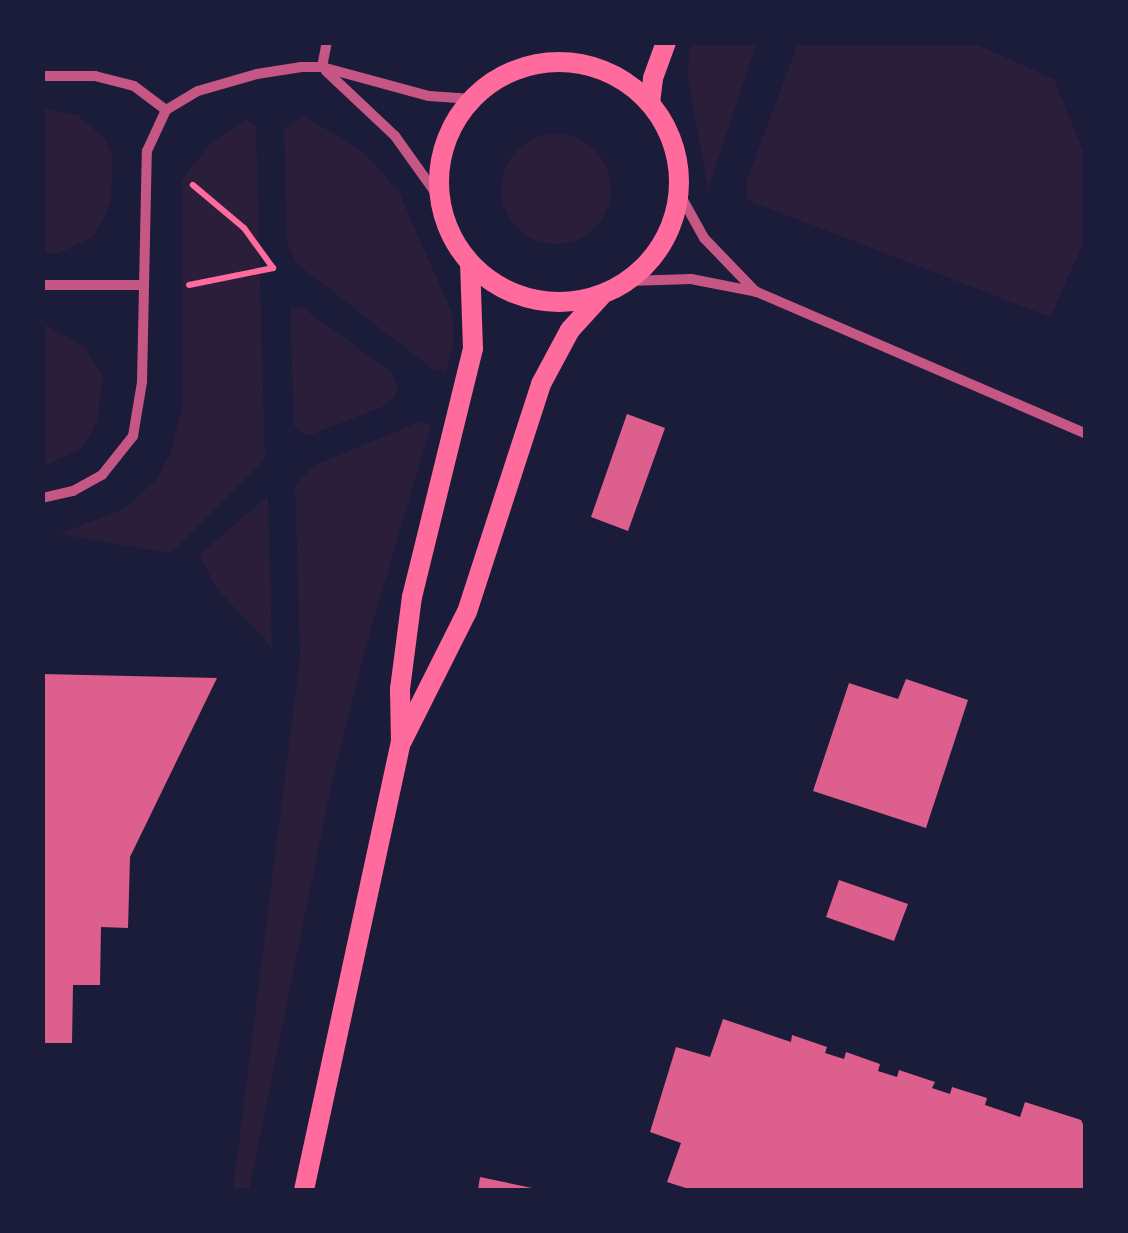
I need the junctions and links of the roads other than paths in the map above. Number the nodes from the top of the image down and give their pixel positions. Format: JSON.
{"nodes":[{"id":1,"x":327,"y":42,"type":"edge"},
{"id":2,"x":666,"y":42,"type":"edge"},
{"id":3,"x":564,"y":51,"type":"edge"},
{"id":4,"x":322,"y":68,"type":"junction"},
{"id":5,"x":42,"y":76,"type":"edge"},
{"id":6,"x":472,"y":99,"type":"junction"},
{"id":7,"x":650,"y":103,"type":"junction"},
{"id":8,"x":166,"y":110,"type":"junction"},
{"id":9,"x":678,"y":192,"type":"junction"},
{"id":10,"x":440,"y":199,"type":"junction"},
{"id":11,"x":470,"y":263,"type":"junction"},
{"id":12,"x":629,"y":281,"type":"junction"},
{"id":13,"x":144,"y":285,"type":"junction"},
{"id":14,"x":42,"y":286,"type":"edge"},
{"id":15,"x":757,"y":292,"type":"junction"},
{"id":16,"x":601,"y":296,"type":"junction"},
{"id":17,"x":1086,"y":434,"type":"edge"},
{"id":18,"x":42,"y":498,"type":"edge"},
{"id":19,"x":401,"y":742,"type":"junction"},
{"id":20,"x":304,"y":1190,"type":"edge"}],
"edges":[{"from":1,"to":4,"type":"street"},
{"from":2,"to":7,"type":"main road"},
{"from":3,"to":6,"type":"main road"},
{"from":3,"to":7,"type":"main road"},
{"from":4,"to":6,"type":"street"},
{"from":4,"to":8,"type":"street"},
{"from":4,"to":10,"type":"street"},
{"from":5,"to":8,"type":"street"},
{"from":6,"to":10,"type":"main road"},
{"from":7,"to":9,"type":"main road"},
{"from":8,"to":13,"type":"street"},
{"from":9,"to":12,"type":"main road"},
{"from":9,"to":15,"type":"street"},
{"from":10,"to":11,"type":"main road"},
{"from":11,"to":16,"type":"main road"},
{"from":11,"to":19,"type":"main road"},
{"from":12,"to":15,"type":"street"},
{"from":12,"to":16,"type":"main road"},
{"from":13,"to":14,"type":"street"},
{"from":13,"to":18,"type":"street"},
{"from":15,"to":17,"type":"street"},
{"from":16,"to":19,"type":"main road"},
{"from":19,"to":20,"type":"main road"}]}
